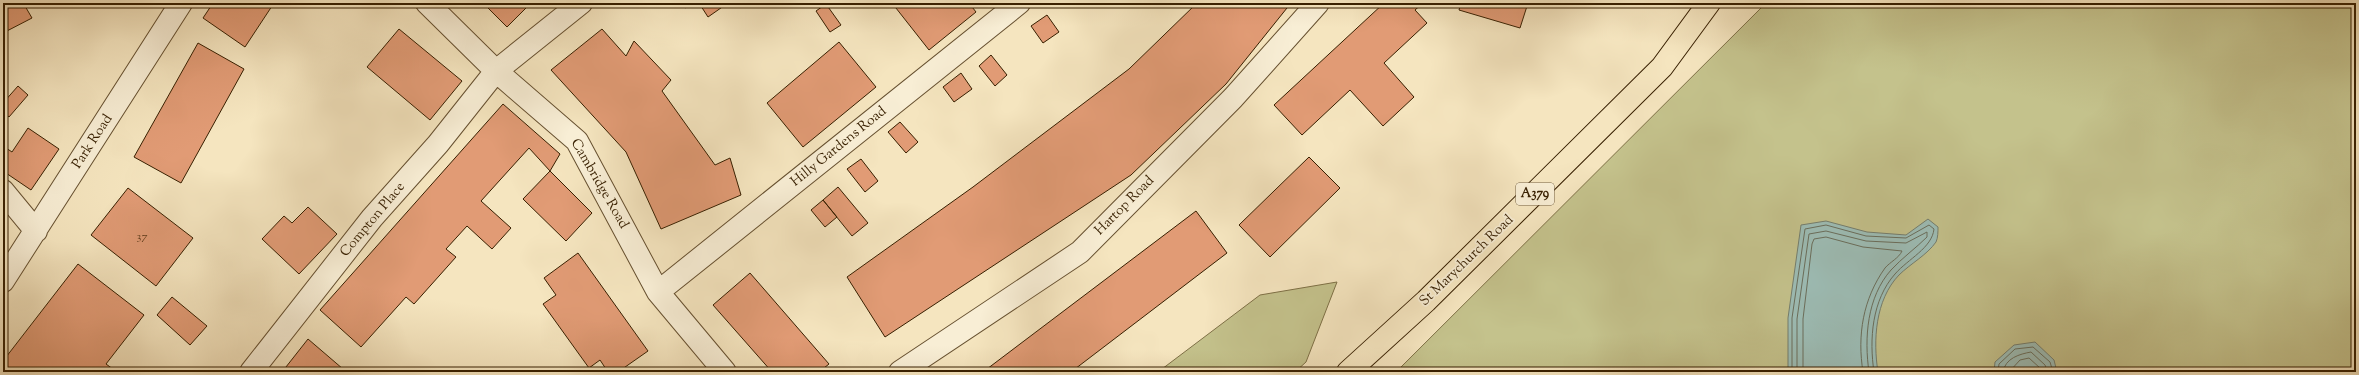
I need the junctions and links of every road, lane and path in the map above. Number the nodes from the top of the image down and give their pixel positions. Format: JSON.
{"nodes":[{"id":1,"x":181,"y":3,"type":"edge"},
{"id":2,"x":427,"y":3,"type":"edge"},
{"id":3,"x":581,"y":3,"type":"edge"},
{"id":4,"x":1019,"y":3,"type":"edge"},
{"id":5,"x":1318,"y":3,"type":"edge"},
{"id":6,"x":1710,"y":3,"type":"edge"},
{"id":7,"x":496,"y":71,"type":"junction"},
{"id":8,"x":3,"y":191,"type":"edge"},
{"id":9,"x":36,"y":231,"type":"junction"},
{"id":10,"x":3,"y":281,"type":"edge"},
{"id":11,"x":658,"y":292,"type":"junction"},
{"id":12,"x":251,"y":372,"type":"edge"},
{"id":13,"x":725,"y":372,"type":"edge"},
{"id":14,"x":900,"y":372,"type":"edge"},
{"id":15,"x":1348,"y":372,"type":"edge"}],
"edges":[{"from":1,"to":9,"type":"street","name":"Park Road"},
{"from":2,"to":7,"type":"street","name":"Cambridge Road"},
{"from":3,"to":7,"type":"street","name":"Compton Place"},
{"from":4,"to":11,"type":"street","name":"Hilly Gardens Road"},
{"from":5,"to":14,"type":"street","name":"Hartop Road"},
{"from":6,"to":15,"type":"main road","name":"St Marychurch Road","number":"A379"},
{"from":7,"to":11,"type":"street","name":"Cambridge Road"},
{"from":7,"to":12,"type":"street","name":"Compton Place"},
{"from":8,"to":9,"type":"street"},
{"from":9,"to":10,"type":"street","name":"Park Road"},
{"from":11,"to":13,"type":"street","name":"Cambridge Road"}]}
